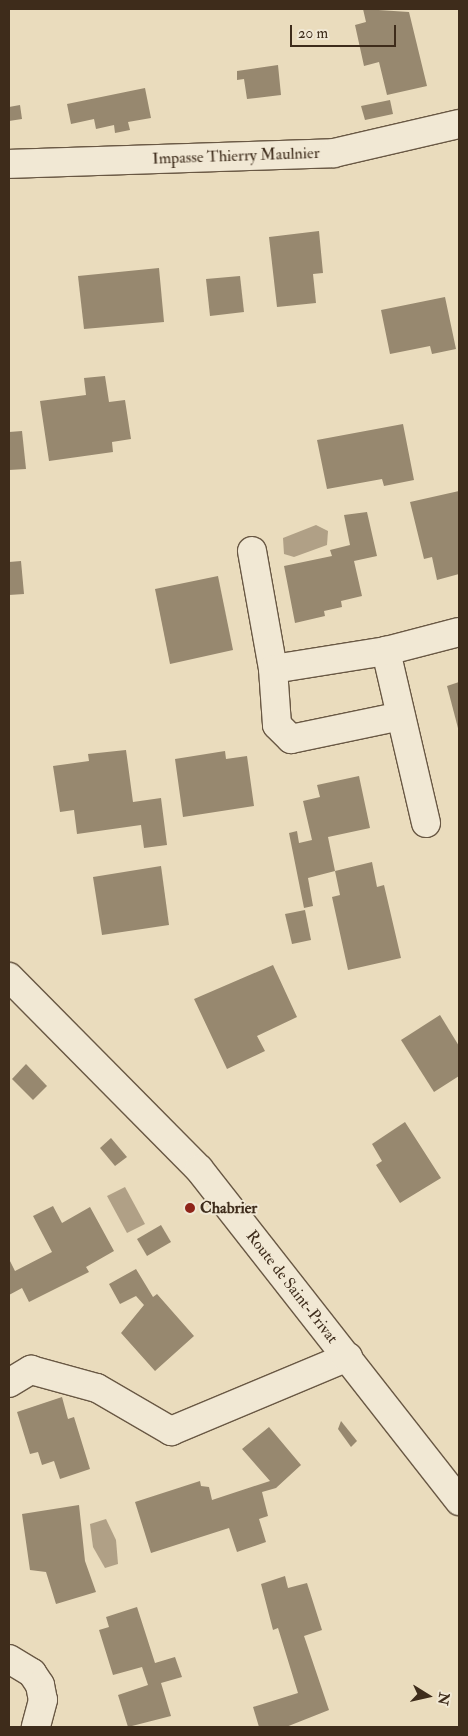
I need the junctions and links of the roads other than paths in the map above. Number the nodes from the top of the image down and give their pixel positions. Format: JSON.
{"nodes":[{"id":1,"x":459,"y":124,"type":"edge"},
{"id":2,"x":9,"y":164,"type":"edge"},
{"id":3,"x":252,"y":551,"type":"dead end"},
{"id":4,"x":459,"y":632,"type":"edge"},
{"id":5,"x":386,"y":651,"type":"junction"},
{"id":6,"x":274,"y":669,"type":"junction"},
{"id":7,"x":401,"y":716,"type":"junction"},
{"id":8,"x":426,"y":823,"type":"dead end"},
{"id":9,"x":9,"y":977,"type":"edge"},
{"id":10,"x":348,"y":1358,"type":"junction"},
{"id":11,"x":9,"y":1383,"type":"edge"},
{"id":12,"x":459,"y":1501,"type":"edge"},
{"id":13,"x":9,"y":1659,"type":"edge"},
{"id":14,"x":36,"y":1727,"type":"edge"}],
"edges":[{"from":1,"to":2,"type":"street","name":"Impasse Thierry Maulnier"},
{"from":3,"to":6,"type":"street"},
{"from":4,"to":5,"type":"street"},
{"from":5,"to":6,"type":"street"},
{"from":5,"to":7,"type":"street"},
{"from":6,"to":7,"type":"street"},
{"from":7,"to":8,"type":"street"},
{"from":9,"to":10,"type":"street","name":"Route de Saint-Privat"},
{"from":10,"to":11,"type":"street"},
{"from":10,"to":12,"type":"street","name":"Route de Saint-Privat"},
{"from":13,"to":14,"type":"street"}]}
